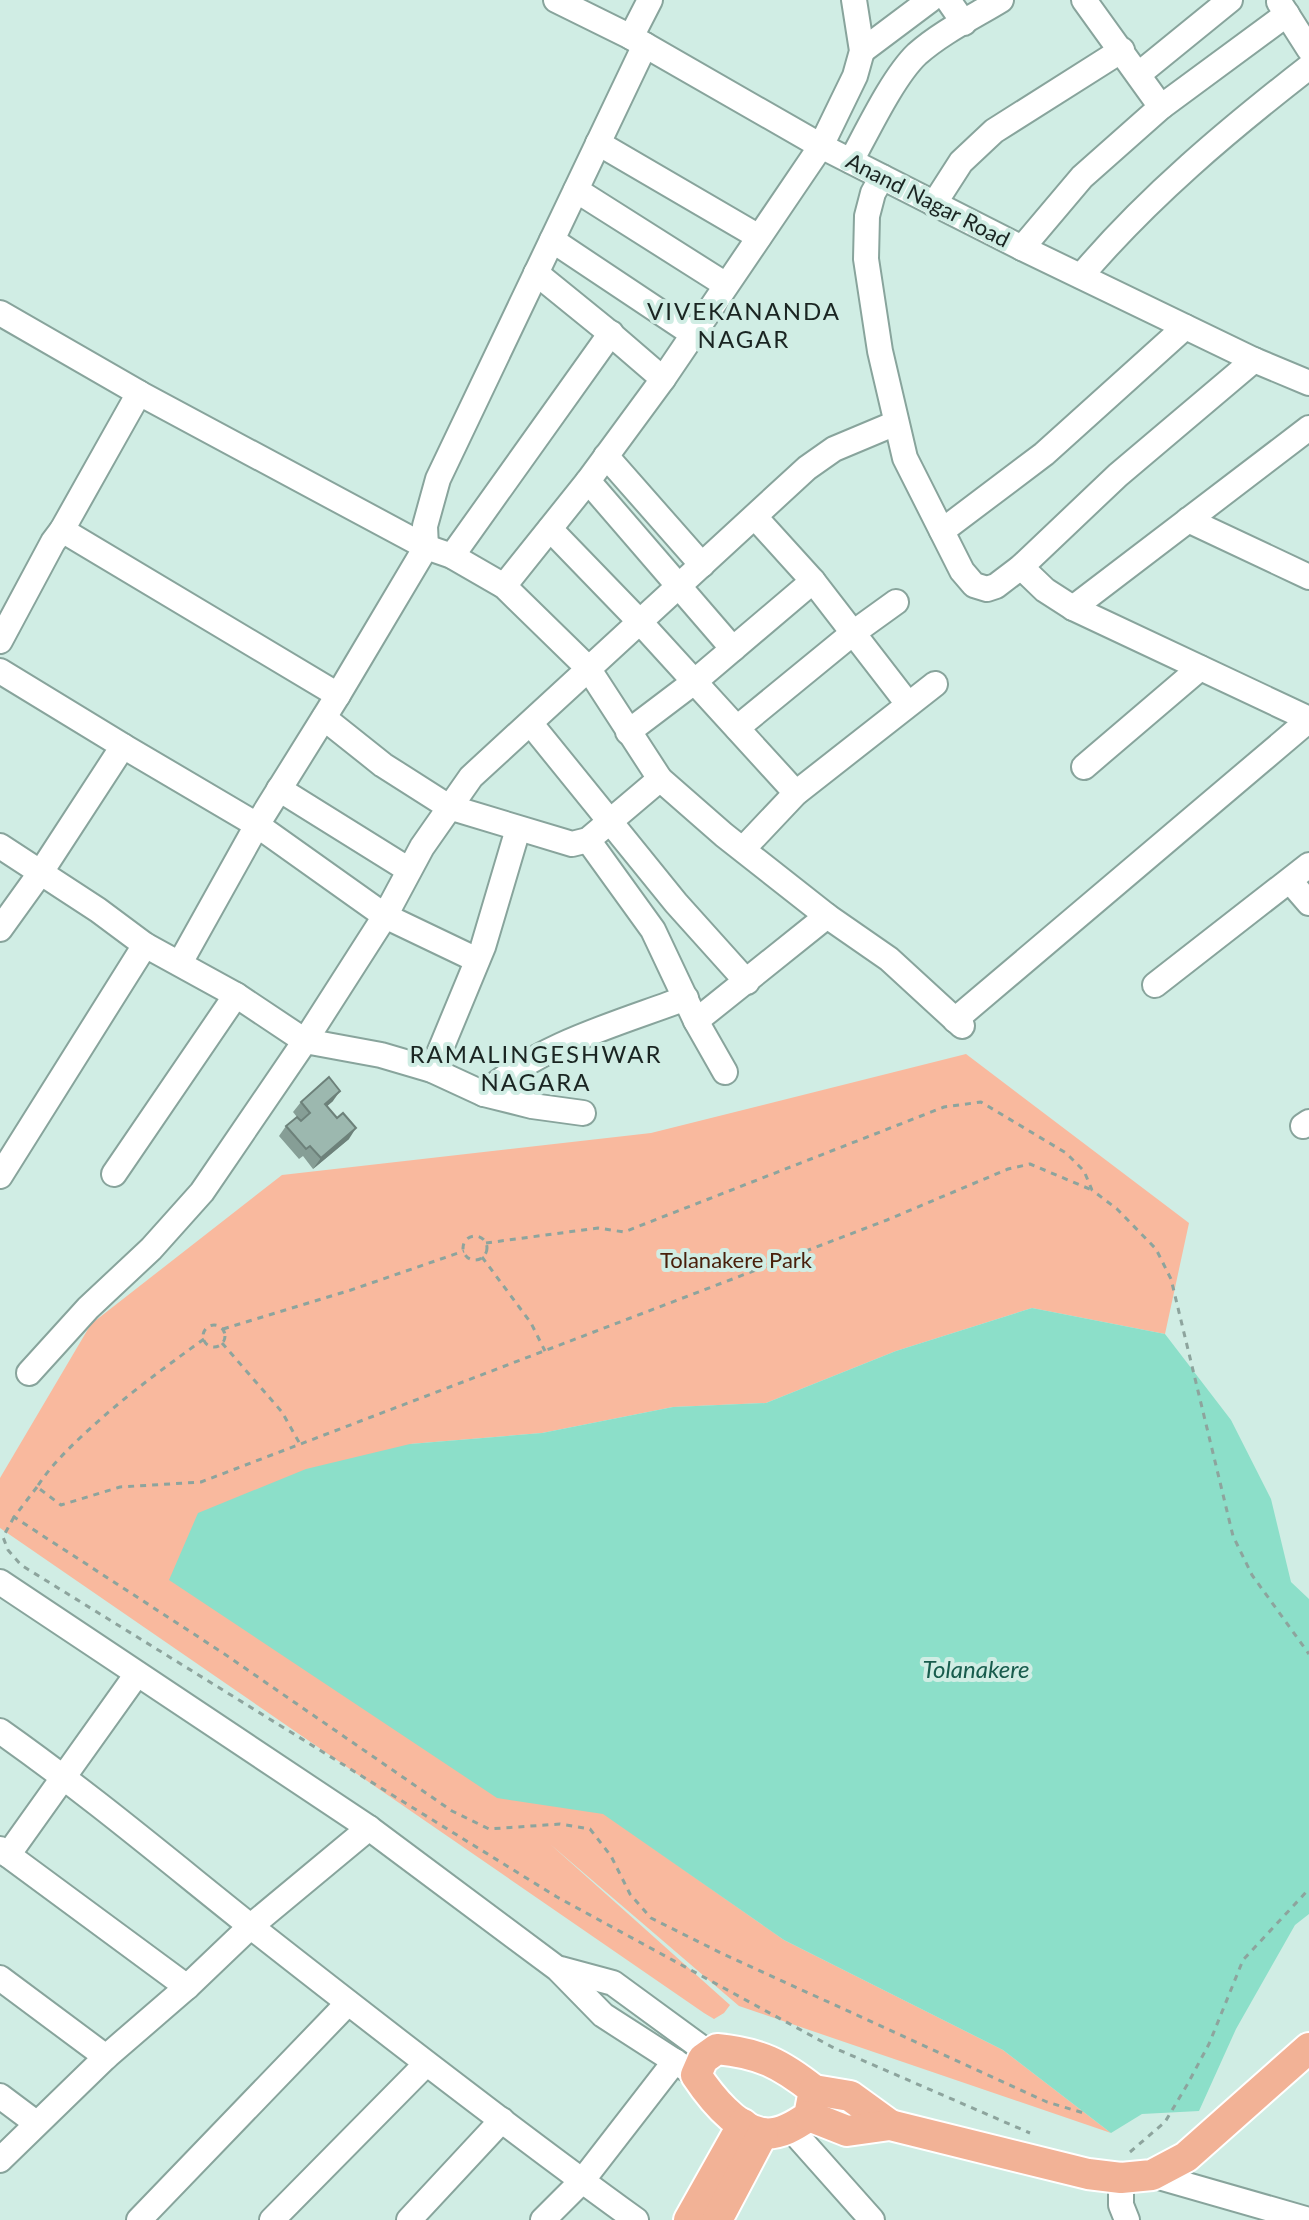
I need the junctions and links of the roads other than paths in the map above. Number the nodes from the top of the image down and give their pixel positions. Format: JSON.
{"nodes":[{"id":1,"x":556,"y":0,"type":"edge"},
{"id":2,"x":650,"y":0,"type":"edge"},
{"id":3,"x":854,"y":0,"type":"edge"},
{"id":4,"x":930,"y":0,"type":"edge"},
{"id":5,"x":948,"y":0,"type":"edge"},
{"id":6,"x":1001,"y":0,"type":"edge"},
{"id":7,"x":1084,"y":0,"type":"edge"},
{"id":8,"x":1230,"y":0,"type":"edge"},
{"id":9,"x":1283,"y":7,"type":"edge"},
{"id":10,"x":964,"y":23,"type":"junction"},
{"id":11,"x":638,"y":41,"type":"junction"},
{"id":12,"x":1309,"y":49,"type":"edge"},
{"id":13,"x":1122,"y":50,"type":"junction"},
{"id":14,"x":862,"y":51,"type":"junction"},
{"id":15,"x":1309,"y":67,"type":"edge"},
{"id":16,"x":1139,"y":74,"type":"junction"},
{"id":17,"x":1161,"y":107,"type":"junction"},
{"id":18,"x":598,"y":143,"type":"junction"},
{"id":19,"x":821,"y":146,"type":"junction"},
{"id":20,"x":851,"y":161,"type":"junction"},
{"id":21,"x":882,"y":177,"type":"junction"},
{"id":22,"x":576,"y":190,"type":"junction"},
{"id":23,"x":934,"y":204,"type":"junction"},
{"id":24,"x":759,"y":237,"type":"junction"},
{"id":25,"x":552,"y":240,"type":"junction"},
{"id":26,"x":1022,"y":248,"type":"junction"},
{"id":27,"x":536,"y":273,"type":"junction"},
{"id":28,"x":1081,"y":276,"type":"junction"},
{"id":29,"x":726,"y":285,"type":"junction"},
{"id":30,"x":0,"y":313,"type":"edge"},
{"id":31,"x":1185,"y":327,"type":"junction"},
{"id":32,"x":611,"y":333,"type":"junction"},
{"id":33,"x":693,"y":334,"type":"junction"},
{"id":34,"x":1254,"y":360,"type":"junction"},
{"id":35,"x":663,"y":379,"type":"junction"},
{"id":36,"x":1309,"y":383,"type":"edge"},
{"id":37,"x":139,"y":393,"type":"junction"},
{"id":38,"x":896,"y":423,"type":"junction"},
{"id":39,"x":1309,"y":428,"type":"edge"},
{"id":40,"x":606,"y":456,"type":"junction"},
{"id":41,"x":588,"y":481,"type":"junction"},
{"id":42,"x":755,"y":517,"type":"junction"},
{"id":43,"x":1188,"y":520,"type":"junction"},
{"id":44,"x":550,"y":529,"type":"junction"},
{"id":45,"x":62,"y":530,"type":"junction"},
{"id":46,"x":942,"y":531,"type":"junction"},
{"id":47,"x":426,"y":547,"type":"junction"},
{"id":48,"x":452,"y":556,"type":"junction"},
{"id":49,"x":702,"y":565,"type":"junction"},
{"id":50,"x":1021,"y":567,"type":"junction"},
{"id":51,"x":1309,"y":577,"type":"edge"},
{"id":52,"x":813,"y":581,"type":"junction"},
{"id":53,"x":504,"y":586,"type":"junction"},
{"id":54,"x":679,"y":586,"type":"junction"},
{"id":55,"x":896,"y":602,"type":"dead end"},
{"id":56,"x":1073,"y":608,"type":"junction"},
{"id":57,"x":640,"y":622,"type":"junction"},
{"id":58,"x":853,"y":633,"type":"junction"},
{"id":59,"x":0,"y":641,"type":"edge"},
{"id":60,"x":733,"y":649,"type":"junction"},
{"id":61,"x":588,"y":668,"type":"junction"},
{"id":62,"x":1200,"y":668,"type":"junction"},
{"id":63,"x":0,"y":671,"type":"edge"},
{"id":64,"x":694,"y":682,"type":"junction"},
{"id":65,"x":935,"y":684,"type":"dead end"},
{"id":66,"x":338,"y":695,"type":"junction"},
{"id":67,"x":908,"y":704,"type":"junction"},
{"id":68,"x":324,"y":718,"type":"junction"},
{"id":69,"x":1309,"y":719,"type":"edge"},
{"id":70,"x":531,"y":724,"type":"junction"},
{"id":71,"x":737,"y":728,"type":"junction"},
{"id":72,"x":628,"y":732,"type":"junction"},
{"id":73,"x":123,"y":746,"type":"junction"},
{"id":74,"x":1084,"y":767,"type":"dead end"},
{"id":75,"x":660,"y":779,"type":"junction"},
{"id":76,"x":279,"y":789,"type":"junction"},
{"id":77,"x":796,"y":793,"type":"junction"},
{"id":78,"x":449,"y":807,"type":"junction"},
{"id":79,"x":610,"y":823,"type":"junction"},
{"id":80,"x":257,"y":825,"type":"junction"},
{"id":81,"x":518,"y":829,"type":"junction"},
{"id":82,"x":588,"y":840,"type":"junction"},
{"id":83,"x":0,"y":846,"type":"edge"},
{"id":84,"x":743,"y":849,"type":"junction"},
{"id":85,"x":1309,"y":865,"type":"edge"},
{"id":86,"x":409,"y":870,"type":"junction"},
{"id":87,"x":41,"y":872,"type":"junction"},
{"id":88,"x":1290,"y":881,"type":"junction"},
{"id":89,"x":1309,"y":903,"type":"edge"},
{"id":90,"x":385,"y":916,"type":"junction"},
{"id":91,"x":827,"y":916,"type":"junction"},
{"id":92,"x":0,"y":929,"type":"edge"},
{"id":93,"x":145,"y":945,"type":"junction"},
{"id":94,"x":477,"y":960,"type":"junction"},
{"id":95,"x":180,"y":963,"type":"junction"},
{"id":96,"x":747,"y":982,"type":"junction"},
{"id":97,"x":1155,"y":985,"type":"dead end"},
{"id":98,"x":236,"y":995,"type":"junction"},
{"id":99,"x":686,"y":998,"type":"junction"},
{"id":100,"x":696,"y":1021,"type":"junction"},
{"id":101,"x":305,"y":1041,"type":"junction"},
{"id":102,"x":432,"y":1070,"type":"junction"},
{"id":103,"x":725,"y":1072,"type":"dead end"},
{"id":104,"x":484,"y":1094,"type":"junction"},
{"id":105,"x":583,"y":1113,"type":"dead end"},
{"id":106,"x":114,"y":1174,"type":"dead end"},
{"id":107,"x":0,"y":1176,"type":"edge"},
{"id":108,"x":29,"y":1373,"type":"dead end"},
{"id":109,"x":0,"y":1582,"type":"edge"},
{"id":110,"x":137,"y":1674,"type":"junction"},
{"id":111,"x":0,"y":1731,"type":"edge"},
{"id":112,"x":63,"y":1775,"type":"junction"},
{"id":113,"x":369,"y":1828,"type":"junction"},
{"id":114,"x":4,"y":1852,"type":"edge"},
{"id":115,"x":251,"y":1926,"type":"junction"},
{"id":116,"x":558,"y":1969,"type":"junction"},
{"id":117,"x":0,"y":1978,"type":"edge"},
{"id":118,"x":187,"y":1987,"type":"junction"},
{"id":119,"x":348,"y":2003,"type":"junction"},
{"id":120,"x":1309,"y":2048,"type":"edge"},
{"id":121,"x":106,"y":2057,"type":"junction"},
{"id":122,"x":694,"y":2063,"type":"junction"},
{"id":123,"x":426,"y":2064,"type":"junction"},
{"id":124,"x":0,"y":2096,"type":"edge"},
{"id":125,"x":784,"y":2118,"type":"junction"},
{"id":126,"x":502,"y":2120,"type":"junction"},
{"id":127,"x":36,"y":2123,"type":"junction"},
{"id":128,"x":0,"y":2160,"type":"edge"},
{"id":129,"x":1122,"y":2168,"type":"junction"},
{"id":130,"x":1152,"y":2175,"type":"junction"},
{"id":131,"x":582,"y":2181,"type":"junction"},
{"id":132,"x":139,"y":2220,"type":"edge"},
{"id":133,"x":272,"y":2220,"type":"edge"},
{"id":134,"x":409,"y":2220,"type":"edge"},
{"id":135,"x":543,"y":2220,"type":"edge"},
{"id":136,"x":636,"y":2220,"type":"edge"},
{"id":137,"x":689,"y":2220,"type":"edge"},
{"id":138,"x":717,"y":2220,"type":"edge"},
{"id":139,"x":872,"y":2220,"type":"edge"},
{"id":140,"x":1127,"y":2220,"type":"edge"},
{"id":141,"x":1309,"y":2220,"type":"edge"}],
"edges":[{"from":1,"to":11,"type":"street","name":"Anand Nagar Road"},
{"from":2,"to":11,"type":"street"},
{"from":3,"to":14,"type":"street"},
{"from":4,"to":14,"type":"street"},
{"from":5,"to":10,"type":"street"},
{"from":6,"to":10,"type":"street"},
{"from":7,"to":13,"type":"street"},
{"from":8,"to":16,"type":"street"},
{"from":9,"to":12,"type":"street"},
{"from":9,"to":17,"type":"street"},
{"from":10,"to":20,"type":"street"},
{"from":11,"to":18,"type":"street"},
{"from":11,"to":19,"type":"street","name":"Anand Nagar Road"},
{"from":13,"to":16,"type":"street"},
{"from":13,"to":23,"type":"street"},
{"from":14,"to":19,"type":"street"},
{"from":15,"to":28,"type":"street"},
{"from":16,"to":17,"type":"street"},
{"from":17,"to":26,"type":"street"},
{"from":18,"to":22,"type":"street"},
{"from":18,"to":24,"type":"street"},
{"from":19,"to":20,"type":"street","name":"Anand Nagar Road"},
{"from":19,"to":24,"type":"street"},
{"from":20,"to":21,"type":"street","name":"Anand Nagar Road"},
{"from":21,"to":23,"type":"street","name":"Anand Nagar Road"},
{"from":21,"to":38,"type":"street"},
{"from":22,"to":25,"type":"street"},
{"from":22,"to":29,"type":"street"},
{"from":23,"to":26,"type":"street","name":"Anand Nagar Road"},
{"from":24,"to":29,"type":"street"},
{"from":25,"to":27,"type":"street"},
{"from":25,"to":33,"type":"street"},
{"from":26,"to":28,"type":"street","name":"Anand Nagar Road"},
{"from":27,"to":32,"type":"street"},
{"from":27,"to":47,"type":"street"},
{"from":28,"to":31,"type":"street","name":"Anand Nagar Road"},
{"from":29,"to":33,"type":"street"},
{"from":30,"to":37,"type":"street"},
{"from":31,"to":34,"type":"street","name":"Anand Nagar Road"},
{"from":31,"to":46,"type":"street"},
{"from":32,"to":35,"type":"street"},
{"from":32,"to":48,"type":"street"},
{"from":33,"to":35,"type":"street"},
{"from":34,"to":36,"type":"street","name":"Anand Nagar Road"},
{"from":34,"to":50,"type":"street"},
{"from":35,"to":40,"type":"street"},
{"from":37,"to":45,"type":"street"},
{"from":37,"to":47,"type":"street"},
{"from":38,"to":42,"type":"street"},
{"from":38,"to":46,"type":"street"},
{"from":39,"to":43,"type":"street"},
{"from":40,"to":41,"type":"street"},
{"from":40,"to":49,"type":"street"},
{"from":41,"to":44,"type":"street"},
{"from":41,"to":54,"type":"street"},
{"from":42,"to":49,"type":"street"},
{"from":42,"to":52,"type":"street"},
{"from":43,"to":51,"type":"street"},
{"from":43,"to":56,"type":"street"},
{"from":44,"to":53,"type":"street"},
{"from":44,"to":57,"type":"street"},
{"from":45,"to":59,"type":"street"},
{"from":45,"to":66,"type":"street"},
{"from":46,"to":50,"type":"street"},
{"from":47,"to":48,"type":"street"},
{"from":47,"to":66,"type":"street"},
{"from":48,"to":53,"type":"street"},
{"from":49,"to":54,"type":"street"},
{"from":50,"to":56,"type":"street"},
{"from":52,"to":58,"type":"street"},
{"from":52,"to":60,"type":"street"},
{"from":53,"to":61,"type":"street"},
{"from":54,"to":57,"type":"street"},
{"from":54,"to":60,"type":"street"},
{"from":55,"to":58,"type":"street"},
{"from":56,"to":62,"type":"street"},
{"from":57,"to":61,"type":"street"},
{"from":57,"to":64,"type":"street"},
{"from":58,"to":67,"type":"street"},
{"from":58,"to":71,"type":"street"},
{"from":60,"to":64,"type":"street"},
{"from":61,"to":70,"type":"street"},
{"from":61,"to":72,"type":"street"},
{"from":62,"to":69,"type":"street"},
{"from":62,"to":74,"type":"street"},
{"from":63,"to":73,"type":"street"},
{"from":64,"to":71,"type":"street"},
{"from":64,"to":72,"type":"street"},
{"from":65,"to":67,"type":"street"},
{"from":66,"to":68,"type":"street"},
{"from":67,"to":77,"type":"street"},
{"from":68,"to":76,"type":"street"},
{"from":68,"to":78,"type":"street"},
{"from":69,"to":91,"type":"street"},
{"from":70,"to":78,"type":"street"},
{"from":70,"to":79,"type":"street"},
{"from":71,"to":77,"type":"street"},
{"from":72,"to":75,"type":"street"},
{"from":73,"to":80,"type":"street"},
{"from":73,"to":87,"type":"street"},
{"from":75,"to":79,"type":"street"},
{"from":75,"to":84,"type":"street"},
{"from":76,"to":80,"type":"street"},
{"from":76,"to":86,"type":"street"},
{"from":77,"to":84,"type":"street"},
{"from":78,"to":81,"type":"street"},
{"from":78,"to":86,"type":"street"},
{"from":79,"to":82,"type":"street"},
{"from":79,"to":96,"type":"street"},
{"from":80,"to":90,"type":"street"},
{"from":80,"to":95,"type":"street"},
{"from":81,"to":82,"type":"street"},
{"from":81,"to":94,"type":"street"},
{"from":82,"to":99,"type":"street"},
{"from":83,"to":87,"type":"street"},
{"from":84,"to":91,"type":"street"},
{"from":85,"to":88,"type":"street"},
{"from":86,"to":90,"type":"street"},
{"from":87,"to":92,"type":"street"},
{"from":87,"to":93,"type":"street"},
{"from":88,"to":89,"type":"street"},
{"from":88,"to":97,"type":"street"},
{"from":90,"to":94,"type":"street"},
{"from":90,"to":101,"type":"street"},
{"from":91,"to":96,"type":"street"},
{"from":93,"to":95,"type":"street"},
{"from":93,"to":107,"type":"street"},
{"from":94,"to":102,"type":"street"},
{"from":95,"to":98,"type":"street"},
{"from":96,"to":100,"type":"street"},
{"from":98,"to":101,"type":"street"},
{"from":98,"to":106,"type":"street"},
{"from":99,"to":100,"type":"street"},
{"from":99,"to":104,"type":"street"},
{"from":100,"to":103,"type":"street"},
{"from":101,"to":102,"type":"street"},
{"from":101,"to":108,"type":"street"},
{"from":102,"to":104,"type":"street"},
{"from":104,"to":105,"type":"street"},
{"from":109,"to":110,"type":"street"},
{"from":110,"to":112,"type":"street"},
{"from":110,"to":113,"type":"street"},
{"from":111,"to":112,"type":"street"},
{"from":112,"to":114,"type":"street"},
{"from":112,"to":115,"type":"street"},
{"from":113,"to":115,"type":"street"},
{"from":113,"to":116,"type":"street"},
{"from":114,"to":118,"type":"street"},
{"from":115,"to":118,"type":"street"},
{"from":115,"to":119,"type":"street"},
{"from":116,"to":122,"type":"street"},
{"from":116,"to":122,"type":"street"},
{"from":117,"to":121,"type":"street"},
{"from":118,"to":121,"type":"street"},
{"from":119,"to":123,"type":"street"},
{"from":119,"to":132,"type":"street"},
{"from":120,"to":130,"type":"main road"},
{"from":121,"to":127,"type":"street"},
{"from":122,"to":125,"type":"main road"},
{"from":122,"to":125,"type":"main road"},
{"from":122,"to":131,"type":"street"},
{"from":123,"to":126,"type":"street"},
{"from":123,"to":133,"type":"street"},
{"from":124,"to":127,"type":"street"},
{"from":125,"to":129,"type":"main road"},
{"from":125,"to":137,"type":"main road"},
{"from":125,"to":138,"type":"main road"},
{"from":125,"to":139,"type":"street"},
{"from":126,"to":131,"type":"street"},
{"from":126,"to":134,"type":"street"},
{"from":127,"to":128,"type":"street"},
{"from":129,"to":130,"type":"main road"},
{"from":129,"to":140,"type":"street"},
{"from":130,"to":141,"type":"street"},
{"from":131,"to":135,"type":"street"},
{"from":131,"to":136,"type":"street"}]}
